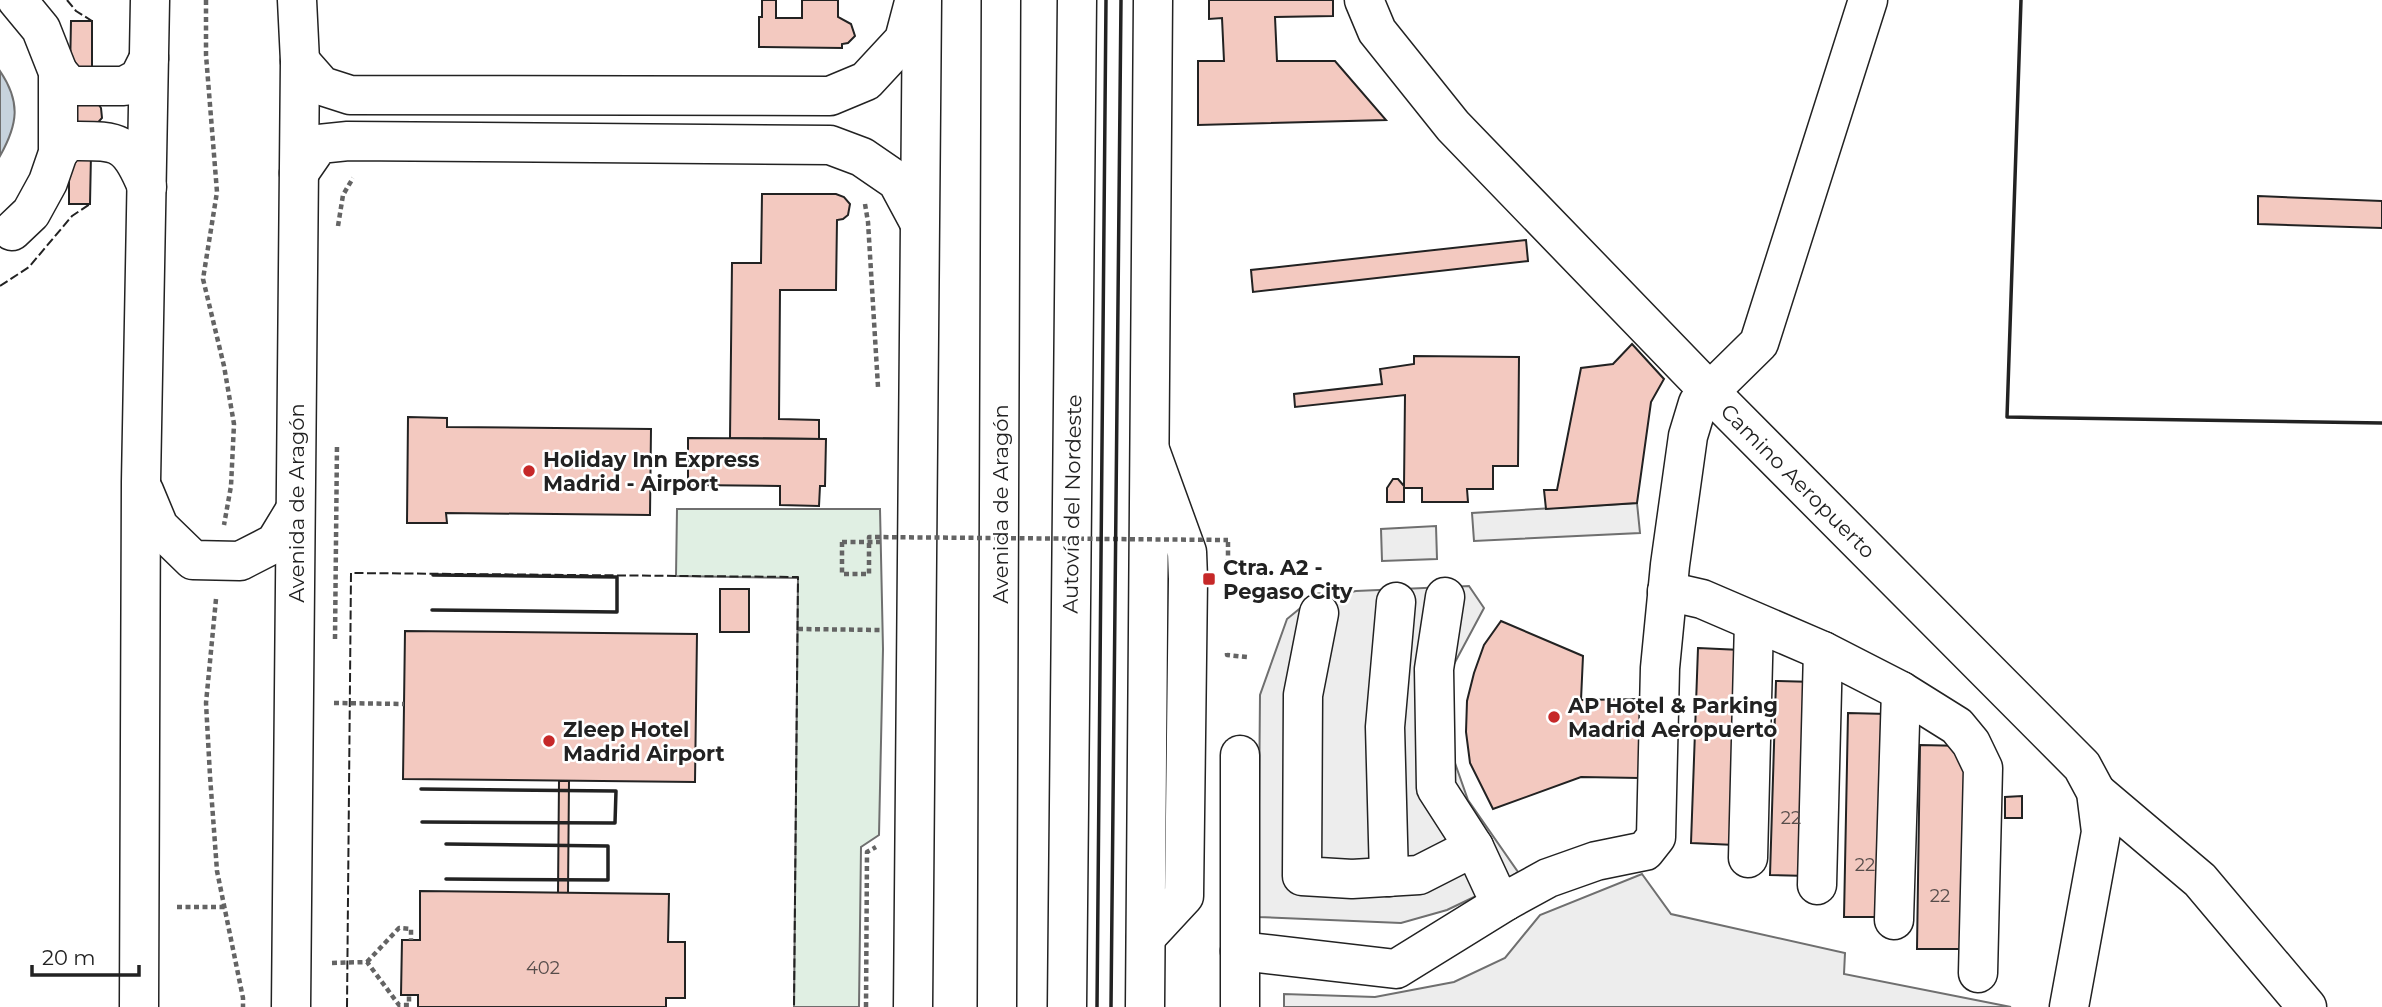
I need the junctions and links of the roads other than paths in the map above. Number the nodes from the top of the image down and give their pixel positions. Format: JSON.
{"nodes":[{"id":1,"x":17,"y":0,"type":"edge"},
{"id":2,"x":150,"y":0,"type":"edge"},
{"id":3,"x":297,"y":0,"type":"edge"},
{"id":4,"x":914,"y":0,"type":"edge"},
{"id":5,"x":922,"y":0,"type":"edge"},
{"id":6,"x":1001,"y":0,"type":"edge"},
{"id":7,"x":1077,"y":0,"type":"edge"},
{"id":8,"x":1153,"y":0,"type":"edge"},
{"id":9,"x":1364,"y":0,"type":"edge"},
{"id":10,"x":1868,"y":0,"type":"edge"},
{"id":11,"x":149,"y":58,"type":"junction"},
{"id":12,"x":300,"y":61,"type":"junction"},
{"id":13,"x":58,"y":72,"type":"junction"},
{"id":14,"x":58,"y":153,"type":"junction"},
{"id":15,"x":299,"y":173,"type":"junction"},
{"id":16,"x":148,"y":187,"type":"junction"},
{"id":17,"x":919,"y":222,"type":"junction"},
{"id":18,"x":12,"y":231,"type":"dead end"},
{"id":19,"x":1711,"y":393,"type":"junction"},
{"id":20,"x":141,"y":482,"type":"junction"},
{"id":21,"x":295,"y":510,"type":"junction"},
{"id":22,"x":1667,"y":591,"type":"junction"},
{"id":23,"x":1446,"y":597,"type":"dead end"},
{"id":24,"x":1396,"y":602,"type":"dead end"},
{"id":25,"x":1319,"y":613,"type":"dead end"},
{"id":26,"x":1754,"y":622,"type":"junction"},
{"id":27,"x":1823,"y":651,"type":"junction"},
{"id":28,"x":1901,"y":691,"type":"junction"},
{"id":29,"x":1240,"y":755,"type":"dead end"},
{"id":30,"x":2096,"y":792,"type":"junction"},
{"id":31,"x":1475,"y":847,"type":"junction"},
{"id":32,"x":1748,"y":858,"type":"dead end"},
{"id":33,"x":1389,"y":877,"type":"junction"},
{"id":34,"x":1817,"y":885,"type":"dead end"},
{"id":35,"x":1506,"y":901,"type":"junction"},
{"id":36,"x":1894,"y":920,"type":"dead end"},
{"id":37,"x":1240,"y":951,"type":"junction"},
{"id":38,"x":1978,"y":973,"type":"dead end"},
{"id":39,"x":139,"y":1007,"type":"edge"},
{"id":40,"x":291,"y":1007,"type":"edge"},
{"id":41,"x":913,"y":1007,"type":"edge"},
{"id":42,"x":997,"y":1007,"type":"edge"},
{"id":43,"x":1067,"y":1007,"type":"edge"},
{"id":44,"x":1145,"y":1007,"type":"edge"},
{"id":45,"x":1240,"y":1007,"type":"edge"},
{"id":46,"x":2069,"y":1007,"type":"edge"},
{"id":47,"x":2307,"y":1007,"type":"edge"}],
"edges":[{"from":1,"to":13,"type":"main road"},
{"from":2,"to":11,"type":"main road"},
{"from":3,"to":12,"type":"main road","name":"Avenida de Aragón"},
{"from":4,"to":12,"type":"main road"},
{"from":5,"to":17,"type":"main road"},
{"from":6,"to":42,"type":"main road","name":"Avenida de Aragón"},
{"from":7,"to":43,"type":"main road","name":"Autovía del Nordeste"},
{"from":8,"to":44,"type":"main road"},
{"from":9,"to":19,"type":"main road","name":"Camino Aeropuerto"},
{"from":10,"to":19,"type":"main road"},
{"from":11,"to":13,"type":"main road"},
{"from":11,"to":16,"type":"main road"},
{"from":12,"to":15,"type":"main road","name":"Avenida de Aragón"},
{"from":13,"to":14,"type":"main road"},
{"from":14,"to":16,"type":"main road"},
{"from":14,"to":18,"type":"main road"},
{"from":15,"to":17,"type":"main road"},
{"from":15,"to":21,"type":"main road","name":"Avenida de Aragón"},
{"from":16,"to":20,"type":"main road"},
{"from":17,"to":41,"type":"main road"},
{"from":19,"to":22,"type":"main road"},
{"from":19,"to":30,"type":"main road","name":"Camino Aeropuerto"},
{"from":20,"to":21,"type":"main road"},
{"from":20,"to":39,"type":"main road"},
{"from":21,"to":40,"type":"main road","name":"Avenida de Aragón"},
{"from":22,"to":26,"type":"main road"},
{"from":22,"to":35,"type":"main road"},
{"from":23,"to":31,"type":"main road"},
{"from":24,"to":33,"type":"main road"},
{"from":25,"to":33,"type":"main road"},
{"from":26,"to":27,"type":"main road"},
{"from":26,"to":32,"type":"main road"},
{"from":27,"to":28,"type":"main road"},
{"from":27,"to":34,"type":"main road"},
{"from":28,"to":36,"type":"main road"},
{"from":28,"to":38,"type":"main road"},
{"from":29,"to":37,"type":"main road"},
{"from":30,"to":46,"type":"main road","name":"Camino Aeropuerto"},
{"from":30,"to":47,"type":"main road"},
{"from":31,"to":33,"type":"main road"},
{"from":31,"to":35,"type":"main road"},
{"from":35,"to":37,"type":"main road"},
{"from":37,"to":45,"type":"main road"}]}
